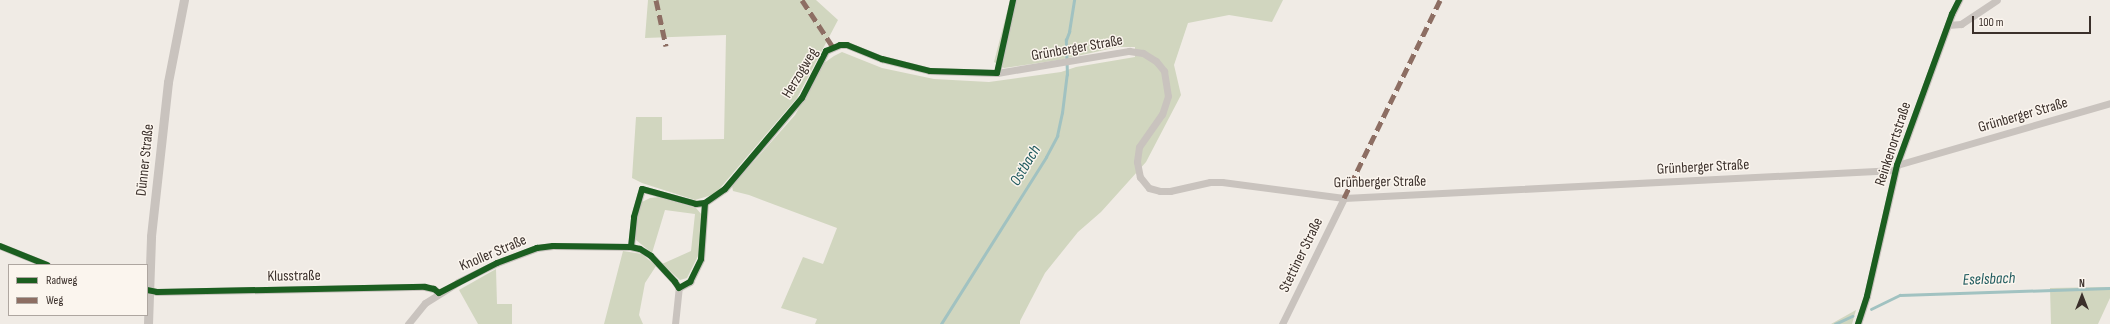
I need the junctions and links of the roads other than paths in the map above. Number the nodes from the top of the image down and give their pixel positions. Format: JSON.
{"nodes":[{"id":1,"x":184,"y":0,"type":"edge"},
{"id":2,"x":1014,"y":0,"type":"edge"},
{"id":3,"x":1959,"y":0,"type":"edge"},
{"id":4,"x":1997,"y":0,"type":"edge"},
{"id":5,"x":1948,"y":25,"type":"junction"},
{"id":6,"x":997,"y":73,"type":"junction"},
{"id":7,"x":2110,"y":103,"type":"edge"},
{"id":8,"x":1896,"y":168,"type":"junction"},
{"id":9,"x":1344,"y":198,"type":"junction"},
{"id":10,"x":705,"y":203,"type":"junction"},
{"id":11,"x":0,"y":246,"type":"edge"},
{"id":12,"x":631,"y":247,"type":"junction"},
{"id":13,"x":45,"y":264,"type":"edge"},
{"id":14,"x":679,"y":288,"type":"junction"},
{"id":15,"x":148,"y":290,"type":"edge"},
{"id":16,"x":439,"y":293,"type":"junction"},
{"id":17,"x":148,"y":324,"type":"edge"},
{"id":18,"x":408,"y":324,"type":"edge"},
{"id":19,"x":675,"y":324,"type":"edge"},
{"id":20,"x":1282,"y":324,"type":"edge"},
{"id":21,"x":1858,"y":324,"type":"edge"}],
"edges":[{"from":1,"to":15,"type":"street","name":"Dünner Straße"},
{"from":2,"to":6,"type":"street"},
{"from":3,"to":5,"type":"street","name":"Reinkenortstraße"},
{"from":4,"to":5,"type":"street"},
{"from":5,"to":8,"type":"street","name":"Reinkenortstraße"},
{"from":6,"to":9,"type":"street","name":"Grünberger Straße"},
{"from":6,"to":10,"type":"street","name":"Herzogweg"},
{"from":7,"to":8,"type":"street","name":"Grünberger Straße"},
{"from":8,"to":9,"type":"street","name":"Grünberger Straße"},
{"from":8,"to":21,"type":"street","name":"Reinkenortstraße"},
{"from":9,"to":20,"type":"street","name":"Stettiner Straße"},
{"from":10,"to":12,"type":"street"},
{"from":10,"to":14,"type":"street"},
{"from":11,"to":13,"type":"street"},
{"from":12,"to":14,"type":"street","name":"Knoller Straße"},
{"from":12,"to":16,"type":"street","name":"Knoller Straße"},
{"from":14,"to":19,"type":"street"},
{"from":15,"to":16,"type":"street","name":"Klusstraße"},
{"from":15,"to":17,"type":"street","name":"Dünner Straße"},
{"from":16,"to":18,"type":"street","name":"Knoller Straße"}]}
